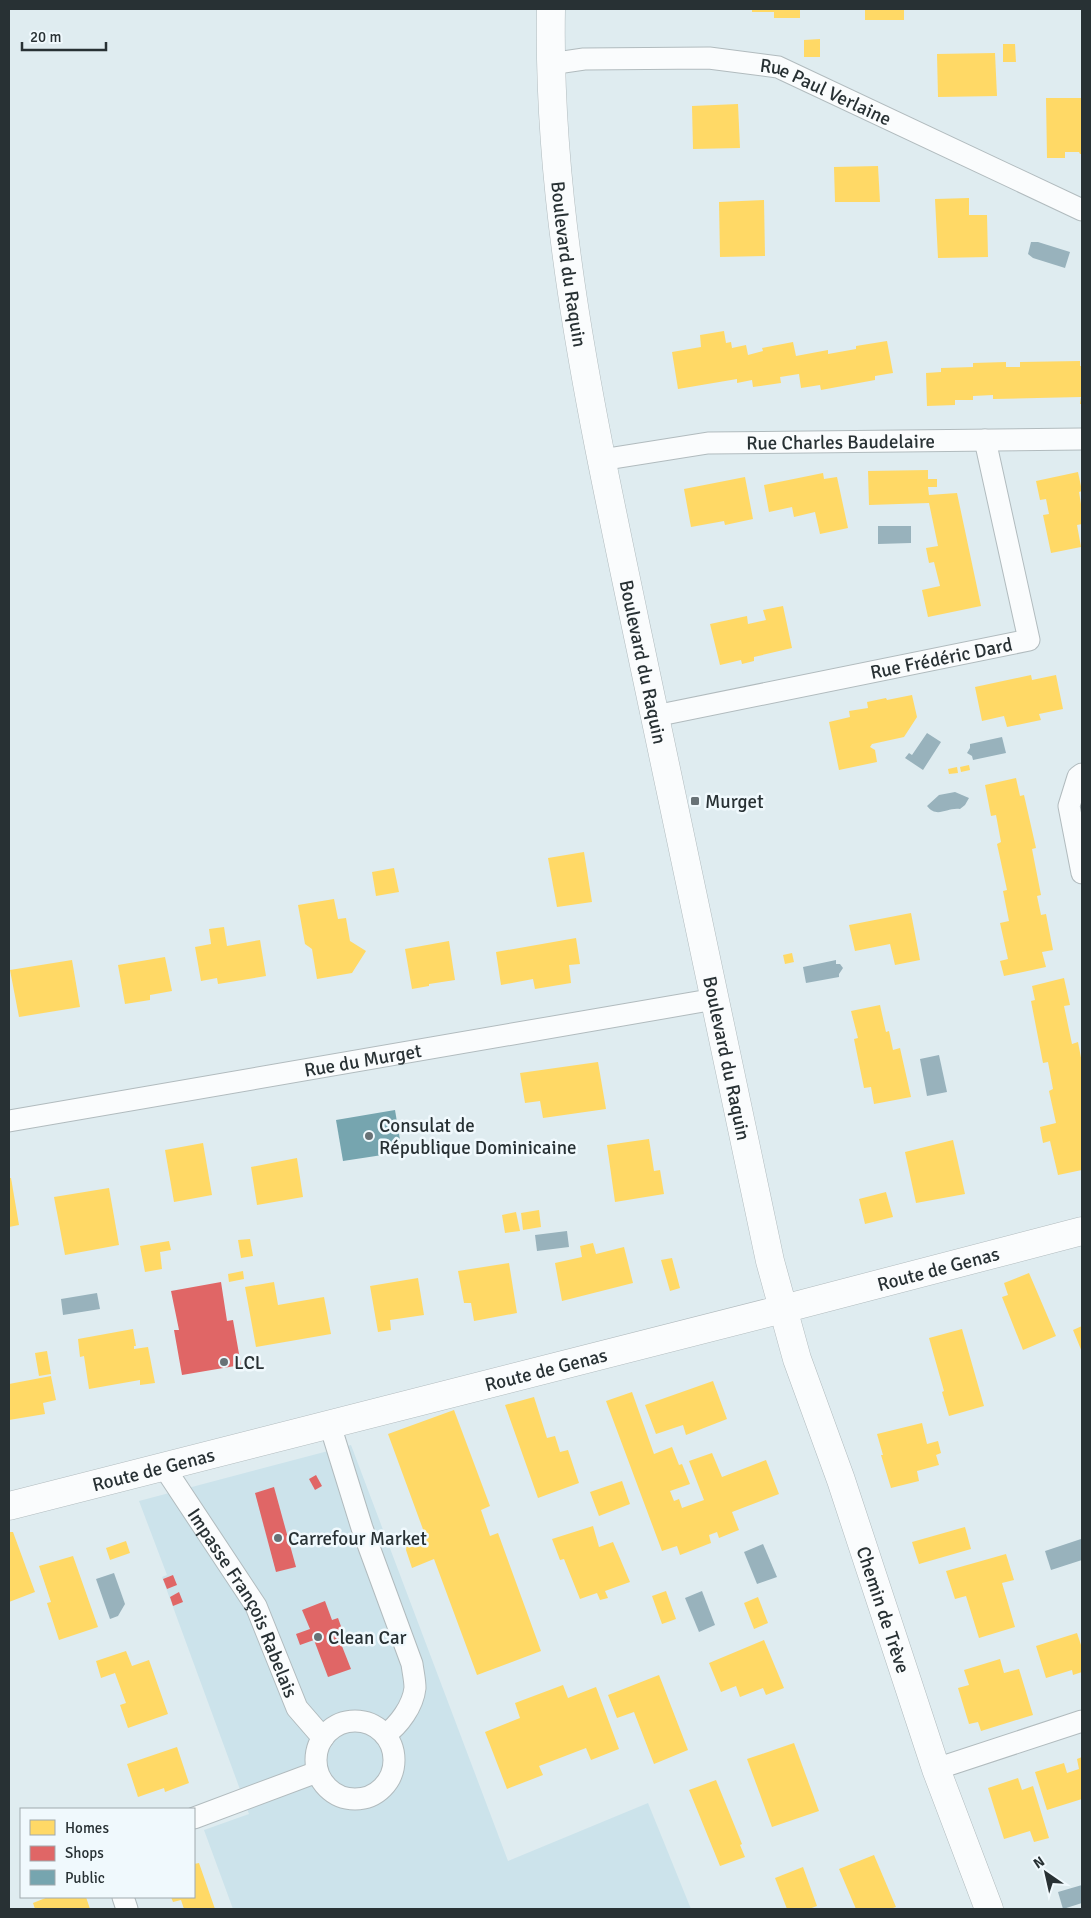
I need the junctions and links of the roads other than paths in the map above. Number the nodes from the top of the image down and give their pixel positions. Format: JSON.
{"nodes":[{"id":1,"x":551,"y":9,"type":"edge"},
{"id":2,"x":550,"y":64,"type":"junction"},
{"id":3,"x":1082,"y":210,"type":"edge"},
{"id":4,"x":1082,"y":439,"type":"edge"},
{"id":5,"x":985,"y":440,"type":"junction"},
{"id":6,"x":601,"y":460,"type":"junction"},
{"id":7,"x":655,"y":716,"type":"junction"},
{"id":8,"x":1082,"y":774,"type":"edge"},
{"id":9,"x":1082,"y":873,"type":"edge"},
{"id":10,"x":715,"y":999,"type":"junction"},
{"id":11,"x":9,"y":1121,"type":"edge"},
{"id":12,"x":1082,"y":1231,"type":"edge"},
{"id":13,"x":783,"y":1309,"type":"junction"},
{"id":14,"x":330,"y":1425,"type":"junction"},
{"id":15,"x":164,"y":1467,"type":"junction"},
{"id":16,"x":9,"y":1506,"type":"edge"},
{"id":17,"x":1082,"y":1721,"type":"edge"},
{"id":18,"x":385,"y":1735,"type":"junction"},
{"id":19,"x":323,"y":1738,"type":"junction"},
{"id":20,"x":936,"y":1769,"type":"junction"},
{"id":21,"x":317,"y":1772,"type":"junction"},
{"id":22,"x":195,"y":1818,"type":"edge"},
{"id":23,"x":989,"y":1909,"type":"edge"}],
"edges":[{"from":1,"to":2,"type":"street","name":"Boulevard du Raquin"},
{"from":2,"to":3,"type":"street","name":"Rue Paul Verlaine"},
{"from":2,"to":6,"type":"street","name":"Boulevard du Raquin"},
{"from":4,"to":5,"type":"street","name":"Rue Charles Baudelaire"},
{"from":5,"to":6,"type":"street","name":"Rue Charles Baudelaire"},
{"from":5,"to":7,"type":"street","name":"Rue Frédéric Dard"},
{"from":6,"to":7,"type":"street","name":"Boulevard du Raquin"},
{"from":7,"to":10,"type":"street","name":"Boulevard du Raquin"},
{"from":8,"to":9,"type":"street"},
{"from":10,"to":11,"type":"street","name":"Rue du Murget"},
{"from":10,"to":13,"type":"street","name":"Boulevard du Raquin"},
{"from":12,"to":13,"type":"street","name":"Route de Genas"},
{"from":13,"to":14,"type":"street","name":"Route de Genas"},
{"from":13,"to":20,"type":"street","name":"Chemin de Trève"},
{"from":14,"to":15,"type":"street","name":"Route de Genas"},
{"from":14,"to":18,"type":"street"},
{"from":15,"to":16,"type":"street","name":"Route de Genas"},
{"from":15,"to":19,"type":"street","name":"Impasse François Rabelais"},
{"from":17,"to":20,"type":"street"},
{"from":18,"to":19,"type":"street"},
{"from":18,"to":21,"type":"street"},
{"from":19,"to":21,"type":"street"},
{"from":20,"to":23,"type":"street","name":"Chemin de Trève"},
{"from":21,"to":22,"type":"street"}]}
